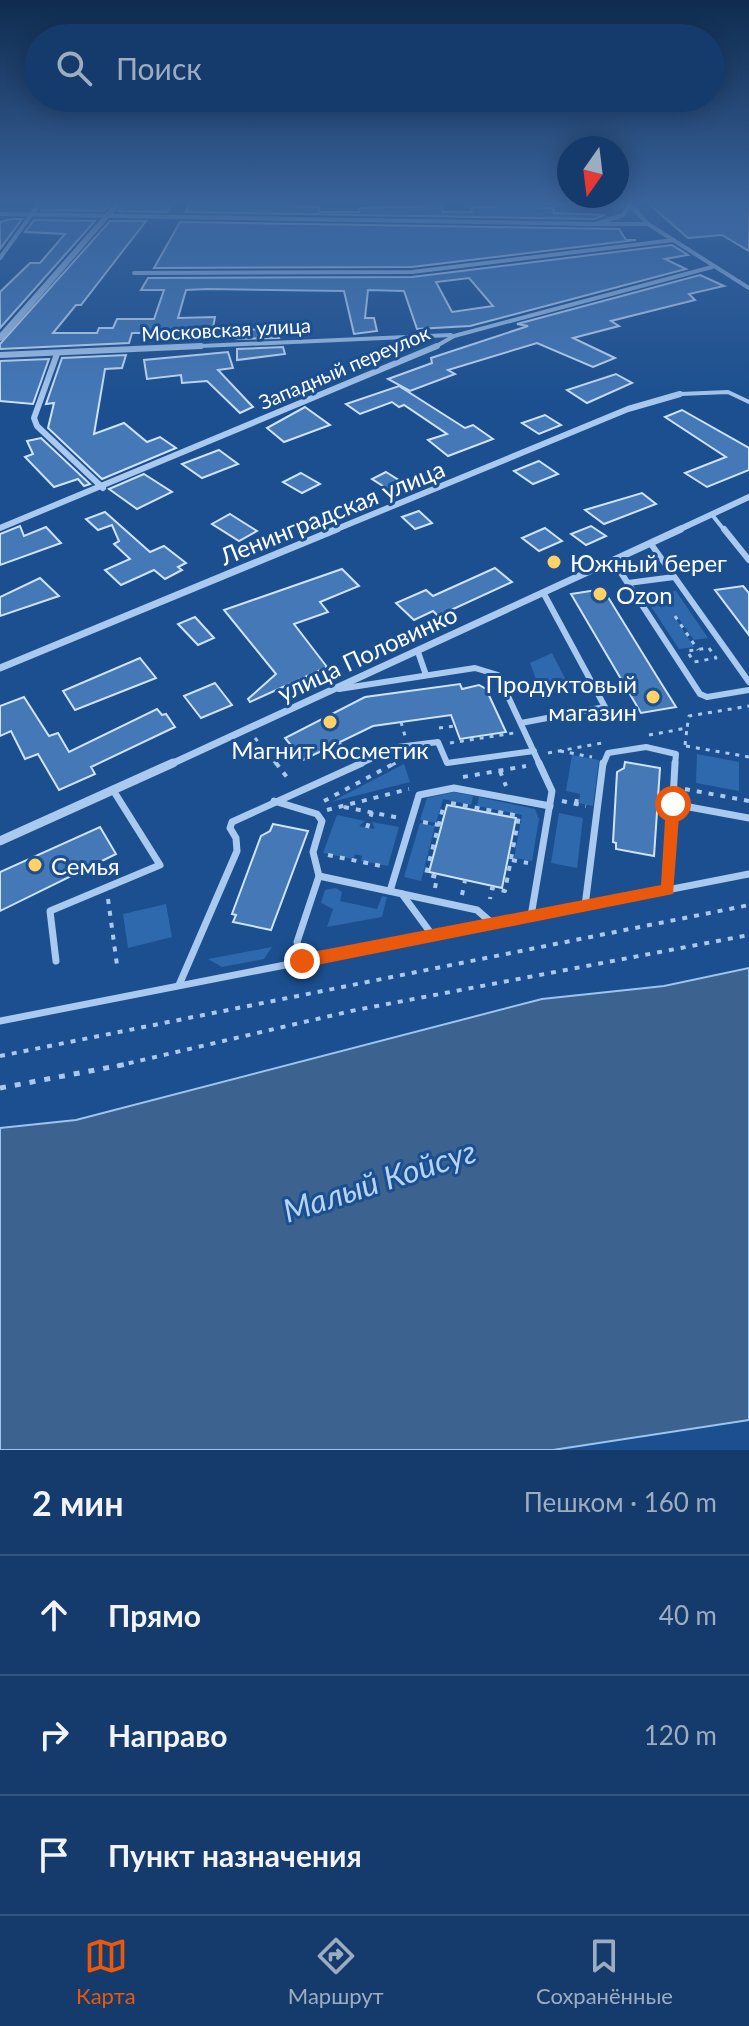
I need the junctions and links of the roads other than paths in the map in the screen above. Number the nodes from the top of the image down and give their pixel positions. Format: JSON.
{"nodes":[{"id":1,"x":59,"y":272,"type":"edge"},
{"id":2,"x":403,"y":272,"type":"edge"},
{"id":3,"x":695,"y":272,"type":"edge"},
{"id":4,"x":720,"y":272,"type":"edge"},
{"id":5,"x":134,"y":273,"type":"dead end"},
{"id":6,"x":749,"y":288,"type":"edge"},
{"id":7,"x":454,"y":336,"type":"junction"},
{"id":8,"x":0,"y":338,"type":"edge"},
{"id":9,"x":57,"y":354,"type":"junction"},
{"id":10,"x":0,"y":355,"type":"edge"},
{"id":11,"x":680,"y":394,"type":"joint"},
{"id":12,"x":749,"y":402,"type":"edge"},
{"id":13,"x":103,"y":488,"type":"junction"},
{"id":14,"x":749,"y":497,"type":"edge"},
{"id":15,"x":713,"y":516,"type":"junction"},
{"id":16,"x":0,"y":528,"type":"edge"},
{"id":17,"x":651,"y":544,"type":"junction"},
{"id":18,"x":749,"y":560,"type":"edge"},
{"id":19,"x":614,"y":562,"type":"junction"},
{"id":20,"x":674,"y":577,"type":"junction"},
{"id":21,"x":628,"y":583,"type":"junction"},
{"id":22,"x":544,"y":594,"type":"junction"},
{"id":23,"x":418,"y":652,"type":"junction"},
{"id":24,"x":0,"y":668,"type":"edge"},
{"id":25,"x":426,"y":675,"type":"junction"},
{"id":26,"x":749,"y":682,"type":"edge"},
{"id":27,"x":339,"y":689,"type":"junction"},
{"id":28,"x":749,"y":690,"type":"edge"},
{"id":29,"x":521,"y":723,"type":"junction"},
{"id":30,"x":534,"y":751,"type":"junction"},
{"id":31,"x":113,"y":790,"type":"junction"},
{"id":32,"x":274,"y":801,"type":"junction"},
{"id":33,"x":550,"y":802,"type":"junction"},
{"id":34,"x":673,"y":804,"type":"junction"},
{"id":35,"x":749,"y":818,"type":"edge"},
{"id":36,"x":0,"y":841,"type":"edge"},
{"id":37,"x":749,"y":874,"type":"edge"},
{"id":38,"x":319,"y":876,"type":"junction"},
{"id":39,"x":668,"y":890,"type":"junction"},
{"id":40,"x":390,"y":891,"type":"junction"},
{"id":41,"x":402,"y":894,"type":"junction"},
{"id":42,"x":585,"y":906,"type":"junction"},
{"id":43,"x":531,"y":916,"type":"junction"},
{"id":44,"x":493,"y":924,"type":"junction"},
{"id":45,"x":433,"y":936,"type":"junction"},
{"id":46,"x":56,"y":961,"type":"dead end"},
{"id":47,"x":302,"y":961,"type":"junction"},
{"id":48,"x":179,"y":985,"type":"junction"},
{"id":49,"x":0,"y":1021,"type":"edge"}],
"edges":[{"from":1,"to":8,"type":"street"},
{"from":2,"to":5,"type":"street"},
{"from":3,"to":7,"type":"street","name":"Западный переулок"},
{"from":4,"to":6,"type":"street"},
{"from":7,"to":9,"type":"street","name":"Московская улица"},
{"from":7,"to":13,"type":"street","name":"Западный переулок"},
{"from":9,"to":10,"type":"street","name":"Московская улица"},
{"from":9,"to":13,"type":"street"},
{"from":11,"to":12,"type":"lane"},
{"from":11,"to":24,"type":"street","name":"Ленинградская улица"},
{"from":13,"to":16,"type":"street","name":"Западный переулок"},
{"from":14,"to":15,"type":"street","name":"улица Половинко"},
{"from":15,"to":17,"type":"street","name":"улица Половинко"},
{"from":15,"to":18,"type":"lane"},
{"from":17,"to":19,"type":"street","name":"улица Половинко"},
{"from":17,"to":20,"type":"lane"},
{"from":19,"to":21,"type":"lane"},
{"from":19,"to":22,"type":"street","name":"улица Половинко"},
{"from":20,"to":21,"type":"lane"},
{"from":20,"to":26,"type":"lane"},
{"from":21,"to":28,"type":"lane"},
{"from":22,"to":23,"type":"street","name":"улица Половинко"},
{"from":22,"to":29,"type":"lane"},
{"from":23,"to":25,"type":"lane"},
{"from":23,"to":27,"type":"street","name":"улица Половинко"},
{"from":25,"to":27,"type":"lane"},
{"from":25,"to":29,"type":"lane"},
{"from":27,"to":31,"type":"street","name":"улица Половинко"},
{"from":29,"to":30,"type":"lane"},
{"from":30,"to":32,"type":"lane"},
{"from":30,"to":33,"type":"lane"},
{"from":31,"to":36,"type":"street","name":"улица Половинко"},
{"from":31,"to":46,"type":"lane"},
{"from":32,"to":38,"type":"lane"},
{"from":32,"to":48,"type":"lane"},
{"from":33,"to":40,"type":"lane"},
{"from":33,"to":43,"type":"lane"},
{"from":34,"to":35,"type":"lane"},
{"from":34,"to":39,"type":"lane"},
{"from":34,"to":42,"type":"lane"},
{"from":37,"to":39,"type":"lane"},
{"from":38,"to":40,"type":"lane"},
{"from":38,"to":47,"type":"lane"},
{"from":39,"to":42,"type":"lane"},
{"from":40,"to":41,"type":"lane"},
{"from":41,"to":44,"type":"lane"},
{"from":41,"to":45,"type":"lane"},
{"from":42,"to":43,"type":"lane"},
{"from":43,"to":44,"type":"lane"},
{"from":44,"to":45,"type":"lane"},
{"from":45,"to":47,"type":"lane"},
{"from":47,"to":48,"type":"lane"},
{"from":48,"to":49,"type":"lane"}]}
